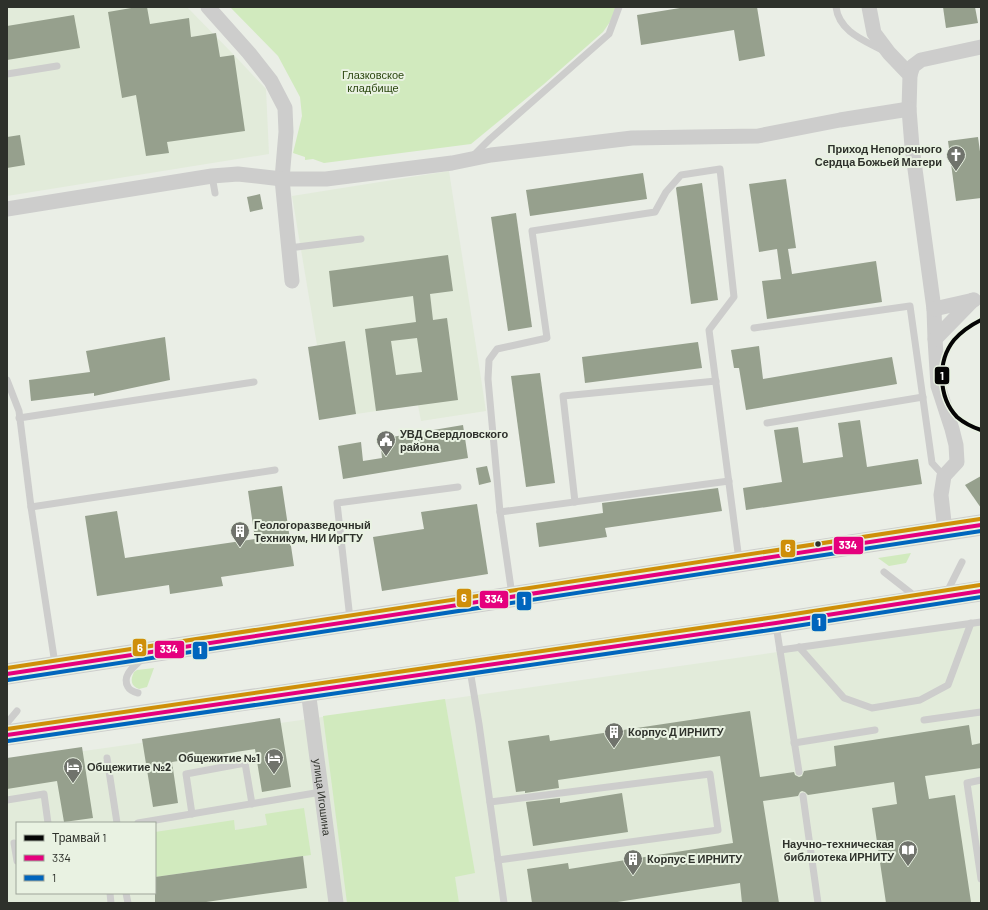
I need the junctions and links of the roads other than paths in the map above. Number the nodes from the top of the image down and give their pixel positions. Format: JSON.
{"nodes":[{"id":1,"x":208,"y":7,"type":"edge"},
{"id":2,"x":619,"y":7,"type":"edge"},
{"id":3,"x":836,"y":7,"type":"edge"},
{"id":4,"x":869,"y":7,"type":"edge"},
{"id":5,"x":981,"y":47,"type":"edge"},
{"id":6,"x":890,"y":54,"type":"junction"},
{"id":7,"x":57,"y":66,"type":"dead end"},
{"id":8,"x":7,"y":74,"type":"edge"},
{"id":9,"x":910,"y":75,"type":"junction"},
{"id":10,"x":909,"y":109,"type":"junction"},
{"id":11,"x":470,"y":160,"type":"junction"},
{"id":12,"x":212,"y":176,"type":"junction"},
{"id":13,"x":282,"y":179,"type":"junction"},
{"id":14,"x":215,"y":193,"type":"dead end"},
{"id":15,"x":7,"y":209,"type":"edge"},
{"id":16,"x":361,"y":239,"type":"dead end"},
{"id":17,"x":289,"y":248,"type":"junction"},
{"id":18,"x":292,"y":280,"type":"dead end"},
{"id":19,"x":977,"y":300,"type":"edge"},
{"id":20,"x":934,"y":309,"type":"junction"},
{"id":21,"x":754,"y":328,"type":"dead end"},
{"id":22,"x":935,"y":339,"type":"junction"},
{"id":23,"x":7,"y":380,"type":"edge"},
{"id":24,"x":716,"y":381,"type":"junction"},
{"id":25,"x":254,"y":382,"type":"dead end"},
{"id":26,"x":923,"y":397,"type":"junction"},
{"id":27,"x":20,"y":418,"type":"junction"},
{"id":28,"x":767,"y":423,"type":"dead end"},
{"id":29,"x":275,"y":470,"type":"dead end"},
{"id":30,"x":944,"y":476,"type":"junction"},
{"id":31,"x":729,"y":481,"type":"junction"},
{"id":32,"x":458,"y":487,"type":"dead end"},
{"id":33,"x":575,"y":502,"type":"junction"},
{"id":34,"x":31,"y":507,"type":"junction"},
{"id":35,"x":500,"y":512,"type":"junction"},
{"id":36,"x":981,"y":525,"type":"edge"},
{"id":37,"x":945,"y":531,"type":"junction"},
{"id":38,"x":739,"y":562,"type":"junction"},
{"id":39,"x":962,"y":562,"type":"dead end"},
{"id":40,"x":884,"y":572,"type":"dead end"},
{"id":41,"x":981,"y":591,"type":"edge"},
{"id":42,"x":946,"y":596,"type":"junction"},
{"id":43,"x":512,"y":597,"type":"junction"},
{"id":44,"x":920,"y":600,"type":"junction"},
{"id":45,"x":350,"y":622,"type":"junction"},
{"id":46,"x":981,"y":622,"type":"edge"},
{"id":47,"x":776,"y":623,"type":"junction"},
{"id":48,"x":971,"y":623,"type":"junction"},
{"id":49,"x":799,"y":647,"type":"junction"},
{"id":50,"x":780,"y":650,"type":"junction"},
{"id":51,"x":150,"y":652,"type":"junction"},
{"id":52,"x":55,"y":666,"type":"junction"},
{"id":53,"x":469,"y":668,"type":"junction"},
{"id":54,"x":7,"y":674,"type":"edge"},
{"id":55,"x":308,"y":690,"type":"junction"},
{"id":56,"x":138,"y":693,"type":"dead end"},
{"id":57,"x":17,"y":711,"type":"dead end"},
{"id":58,"x":981,"y":712,"type":"edge"},
{"id":59,"x":924,"y":720,"type":"dead end"},
{"id":60,"x":7,"y":723,"type":"edge"},
{"id":61,"x":875,"y":730,"type":"dead end"},
{"id":62,"x":7,"y":734,"type":"edge"},
{"id":63,"x":794,"y":743,"type":"junction"},
{"id":64,"x":107,"y":758,"type":"dead end"},
{"id":65,"x":799,"y":772,"type":"dead end"},
{"id":66,"x":981,"y":780,"type":"edge"},
{"id":67,"x":321,"y":792,"type":"junction"},
{"id":68,"x":803,"y":796,"type":"dead end"},
{"id":69,"x":7,"y":800,"type":"edge"},
{"id":70,"x":490,"y":802,"type":"junction"},
{"id":71,"x":252,"y":804,"type":"junction"},
{"id":72,"x":192,"y":814,"type":"junction"},
{"id":73,"x":48,"y":822,"type":"edge"},
{"id":74,"x":117,"y":822,"type":"edge"},
{"id":75,"x":144,"y":822,"type":"edge"},
{"id":76,"x":13,"y":843,"type":"edge"},
{"id":77,"x":16,"y":856,"type":"edge"},
{"id":78,"x":498,"y":860,"type":"junction"},
{"id":79,"x":981,"y":879,"type":"edge"},
{"id":80,"x":336,"y":903,"type":"edge"},
{"id":81,"x":504,"y":903,"type":"edge"},
{"id":82,"x":818,"y":903,"type":"edge"}],
"edges":[{"from":1,"to":13,"type":"street"},
{"from":2,"to":11,"type":"lane"},
{"from":3,"to":6,"type":"lane"},
{"from":4,"to":6,"type":"street"},
{"from":5,"to":9,"type":"street"},
{"from":6,"to":9,"type":"street"},
{"from":7,"to":8,"type":"lane"},
{"from":9,"to":10,"type":"street"},
{"from":10,"to":11,"type":"street"},
{"from":10,"to":20,"type":"street"},
{"from":11,"to":13,"type":"street"},
{"from":12,"to":13,"type":"street"},
{"from":12,"to":14,"type":"lane"},
{"from":12,"to":15,"type":"street"},
{"from":13,"to":17,"type":"street"},
{"from":16,"to":17,"type":"lane"},
{"from":17,"to":18,"type":"street"},
{"from":19,"to":20,"type":"street"},
{"from":19,"to":22,"type":"street"},
{"from":20,"to":22,"type":"street"},
{"from":21,"to":26,"type":"lane"},
{"from":22,"to":30,"type":"street"},
{"from":23,"to":27,"type":"lane"},
{"from":24,"to":31,"type":"lane"},
{"from":24,"to":33,"type":"lane"},
{"from":24,"to":35,"type":"lane"},
{"from":25,"to":27,"type":"lane"},
{"from":26,"to":28,"type":"lane"},
{"from":26,"to":30,"type":"lane"},
{"from":27,"to":34,"type":"lane"},
{"from":29,"to":34,"type":"lane"},
{"from":30,"to":37,"type":"street"},
{"from":31,"to":33,"type":"lane"},
{"from":31,"to":38,"type":"lane"},
{"from":32,"to":45,"type":"lane"},
{"from":33,"to":35,"type":"lane"},
{"from":34,"to":52,"type":"lane"},
{"from":35,"to":43,"type":"lane"},
{"from":36,"to":37,"type":"main road"},
{"from":37,"to":38,"type":"main road"},
{"from":38,"to":43,"type":"main road"},
{"from":39,"to":42,"type":"lane"},
{"from":40,"to":44,"type":"lane"},
{"from":41,"to":42,"type":"main road"},
{"from":42,"to":44,"type":"main road"},
{"from":43,"to":45,"type":"main road"},
{"from":44,"to":47,"type":"main road"},
{"from":45,"to":51,"type":"main road"},
{"from":46,"to":48,"type":"lane"},
{"from":47,"to":50,"type":"lane"},
{"from":47,"to":53,"type":"main road"},
{"from":48,"to":49,"type":"lane"},
{"from":48,"to":49,"type":"lane"},
{"from":49,"to":50,"type":"lane"},
{"from":50,"to":63,"type":"lane"},
{"from":51,"to":52,"type":"main road"},
{"from":51,"to":56,"type":"lane"},
{"from":52,"to":54,"type":"main road"},
{"from":53,"to":55,"type":"main road"},
{"from":53,"to":70,"type":"lane"},
{"from":55,"to":62,"type":"main road"},
{"from":55,"to":67,"type":"street","name":"улица Игошина"},
{"from":57,"to":60,"type":"lane"},
{"from":58,"to":59,"type":"lane"},
{"from":61,"to":63,"type":"lane"},
{"from":63,"to":65,"type":"lane"},
{"from":64,"to":74,"type":"lane"},
{"from":66,"to":79,"type":"lane"},
{"from":67,"to":71,"type":"lane"},
{"from":67,"to":80,"type":"street","name":"улица Игошина"},
{"from":68,"to":82,"type":"lane"},
{"from":69,"to":73,"type":"lane"},
{"from":70,"to":78,"type":"lane"},
{"from":70,"to":78,"type":"lane"},
{"from":71,"to":72,"type":"lane"},
{"from":71,"to":72,"type":"lane"},
{"from":72,"to":75,"type":"lane"},
{"from":76,"to":77,"type":"lane"},
{"from":78,"to":81,"type":"lane"}]}
